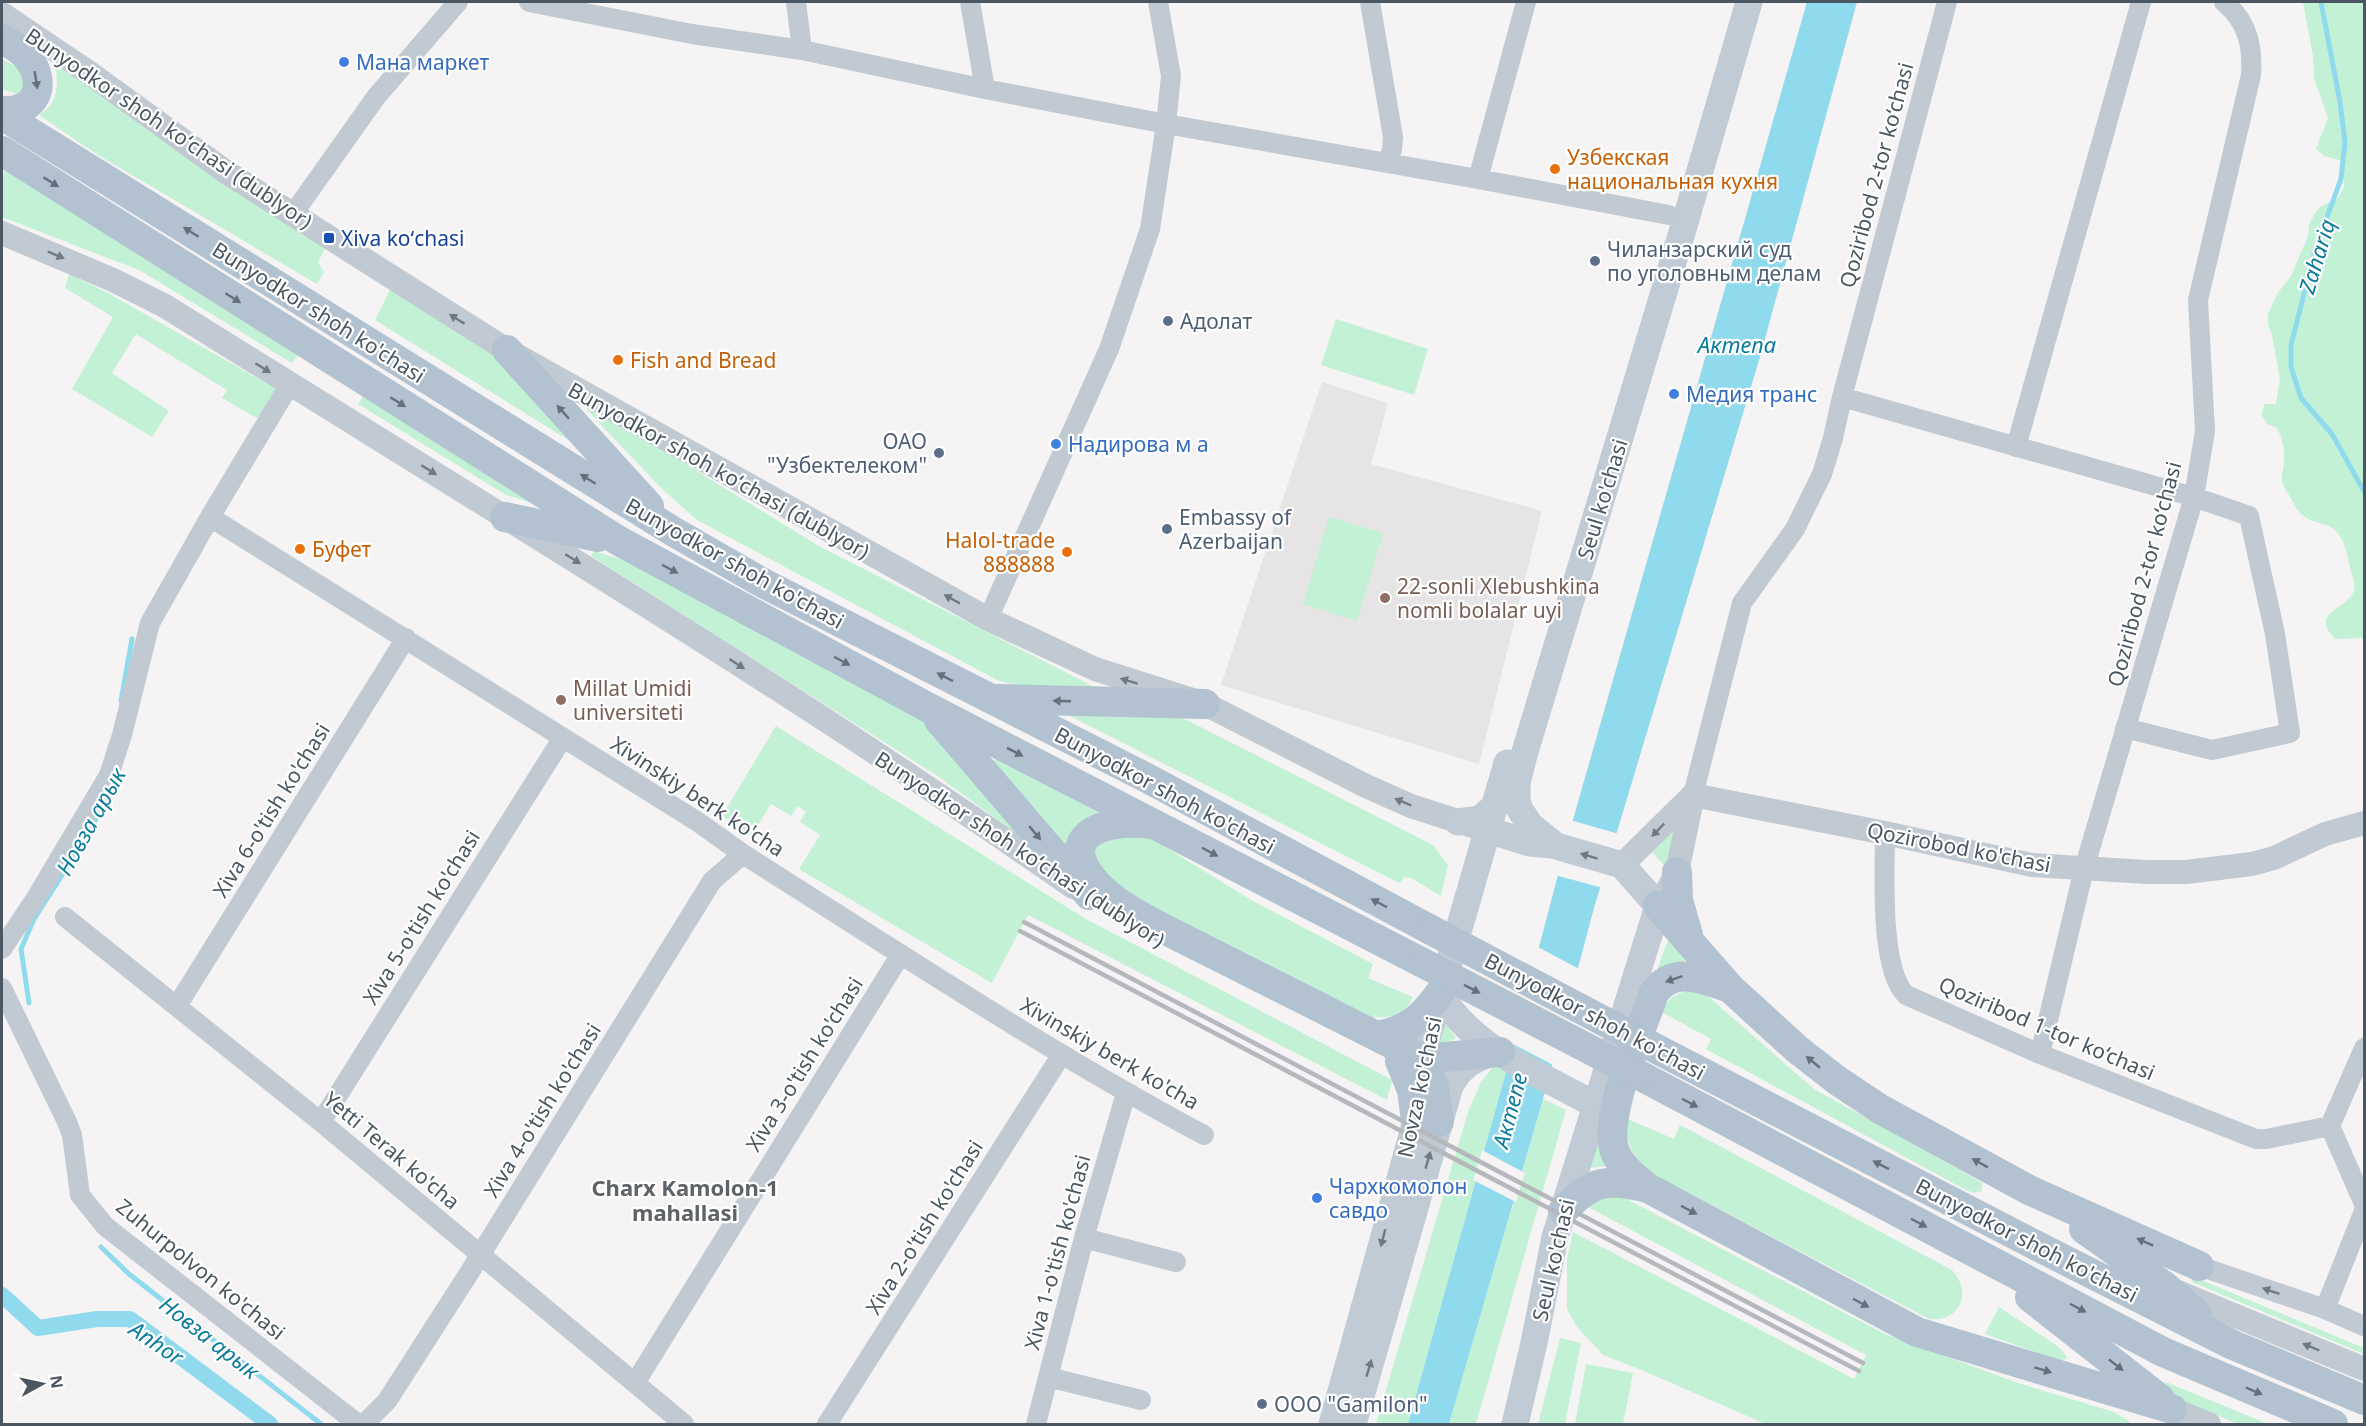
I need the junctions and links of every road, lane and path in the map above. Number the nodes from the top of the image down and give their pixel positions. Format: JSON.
{"nodes":[{"id":1,"x":458,"y":2,"type":"edge"},
{"id":2,"x":529,"y":2,"type":"edge"},
{"id":3,"x":796,"y":2,"type":"edge"},
{"id":4,"x":970,"y":2,"type":"edge"},
{"id":5,"x":1158,"y":2,"type":"edge"},
{"id":6,"x":1370,"y":2,"type":"edge"},
{"id":7,"x":1526,"y":2,"type":"edge"},
{"id":8,"x":1731,"y":2,"type":"edge"},
{"id":9,"x":1749,"y":2,"type":"edge"},
{"id":10,"x":1947,"y":2,"type":"edge"},
{"id":11,"x":2141,"y":2,"type":"edge"},
{"id":12,"x":2224,"y":2,"type":"edge"},
{"id":13,"x":2,"y":14,"type":"edge"},
{"id":14,"x":2,"y":39,"type":"edge"},
{"id":15,"x":802,"y":50,"type":"junction"},
{"id":16,"x":985,"y":89,"type":"junction"},
{"id":17,"x":2,"y":113,"type":"edge"},
{"id":18,"x":1166,"y":124,"type":"junction"},
{"id":19,"x":2,"y":151,"type":"edge"},
{"id":20,"x":1387,"y":163,"type":"junction"},
{"id":21,"x":1478,"y":179,"type":"junction"},
{"id":22,"x":293,"y":214,"type":"junction"},
{"id":23,"x":1667,"y":215,"type":"junction"},
{"id":24,"x":2,"y":233,"type":"edge"},
{"id":25,"x":507,"y":350,"type":"junction"},
{"id":26,"x":290,"y":384,"type":"junction"},
{"id":27,"x":1842,"y":397,"type":"junction"},
{"id":28,"x":2016,"y":447,"type":"junction"},
{"id":29,"x":2194,"y":497,"type":"junction"},
{"id":30,"x":506,"y":517,"type":"junction"},
{"id":31,"x":210,"y":518,"type":"junction"},
{"id":32,"x":674,"y":532,"type":"junction"},
{"id":33,"x":619,"y":541,"type":"junction"},
{"id":34,"x":988,"y":619,"type":"junction"},
{"id":35,"x":406,"y":638,"type":"junction"},
{"id":36,"x":988,"y":698,"type":"junction"},
{"id":37,"x":1205,"y":704,"type":"junction"},
{"id":38,"x":929,"y":708,"type":"junction"},
{"id":39,"x":2125,"y":728,"type":"junction"},
{"id":40,"x":562,"y":739,"type":"junction"},
{"id":41,"x":1693,"y":795,"type":"junction"},
{"id":42,"x":1491,"y":818,"type":"junction"},
{"id":43,"x":1458,"y":822,"type":"joint"},
{"id":44,"x":2364,"y":823,"type":"edge"},
{"id":45,"x":1159,"y":825,"type":"junction"},
{"id":46,"x":1885,"y":833,"type":"junction"},
{"id":47,"x":1529,"y":843,"type":"junction"},
{"id":48,"x":1556,"y":846,"type":"junction"},
{"id":49,"x":743,"y":854,"type":"junction"},
{"id":50,"x":1478,"y":863,"type":"junction"},
{"id":51,"x":1622,"y":865,"type":"junction"},
{"id":52,"x":2084,"y":869,"type":"junction"},
{"id":53,"x":1677,"y":872,"type":"junction"},
{"id":54,"x":1100,"y":906,"type":"junction"},
{"id":55,"x":1658,"y":906,"type":"junction"},
{"id":56,"x":65,"y":917,"type":"dead end"},
{"id":57,"x":2,"y":949,"type":"edge"},
{"id":58,"x":1697,"y":951,"type":"junction"},
{"id":59,"x":901,"y":954,"type":"junction"},
{"id":60,"x":2,"y":988,"type":"edge"},
{"id":61,"x":1730,"y":988,"type":"junction"},
{"id":62,"x":1440,"y":993,"type":"junction"},
{"id":63,"x":177,"y":1006,"type":"junction"},
{"id":64,"x":1376,"y":1036,"type":"junction"},
{"id":65,"x":2364,"y":1048,"type":"edge"},
{"id":66,"x":1500,"y":1052,"type":"junction"},
{"id":67,"x":1062,"y":1054,"type":"junction"},
{"id":68,"x":2040,"y":1054,"type":"junction"},
{"id":69,"x":1411,"y":1060,"type":"junction"},
{"id":70,"x":1126,"y":1093,"type":"junction"},
{"id":71,"x":1583,"y":1095,"type":"junction"},
{"id":72,"x":1427,"y":1121,"type":"junction"},
{"id":73,"x":321,"y":1122,"type":"junction"},
{"id":74,"x":2330,"y":1126,"type":"junction"},
{"id":75,"x":1204,"y":1135,"type":"dead end"},
{"id":76,"x":1648,"y":1188,"type":"junction"},
{"id":77,"x":2031,"y":1191,"type":"junction"},
{"id":78,"x":2364,"y":1204,"type":"edge"},
{"id":79,"x":1563,"y":1211,"type":"junction"},
{"id":80,"x":2364,"y":1212,"type":"edge"},
{"id":81,"x":1084,"y":1238,"type":"junction"},
{"id":82,"x":2045,"y":1250,"type":"junction"},
{"id":83,"x":1971,"y":1251,"type":"junction"},
{"id":84,"x":480,"y":1256,"type":"junction"},
{"id":85,"x":1176,"y":1262,"type":"dead end"},
{"id":86,"x":2199,"y":1266,"type":"joint"},
{"id":87,"x":2163,"y":1285,"type":"junction"},
{"id":88,"x":2325,"y":1309,"type":"junction"},
{"id":89,"x":2364,"y":1326,"type":"edge"},
{"id":90,"x":2233,"y":1345,"type":"junction"},
{"id":91,"x":2364,"y":1369,"type":"edge"},
{"id":92,"x":1048,"y":1377,"type":"junction"},
{"id":93,"x":635,"y":1383,"type":"junction"},
{"id":94,"x":1141,"y":1400,"type":"dead end"},
{"id":95,"x":2364,"y":1400,"type":"edge"},
{"id":96,"x":2172,"y":1409,"type":"junction"},
{"id":97,"x":370,"y":1422,"type":"edge"},
{"id":98,"x":684,"y":1425,"type":"edge"},
{"id":99,"x":827,"y":1425,"type":"edge"},
{"id":100,"x":1036,"y":1425,"type":"edge"},
{"id":101,"x":1332,"y":1425,"type":"edge"},
{"id":102,"x":1353,"y":1425,"type":"edge"},
{"id":103,"x":1497,"y":1425,"type":"edge"},
{"id":104,"x":1515,"y":1425,"type":"edge"},
{"id":105,"x":2209,"y":1425,"type":"edge"},
{"id":106,"x":2333,"y":1425,"type":"edge"}],
"edges":[{"from":1,"to":22,"type":"street"},
{"from":2,"to":15,"type":"street"},
{"from":3,"to":15,"type":"street"},
{"from":4,"to":16,"type":"street"},
{"from":5,"to":18,"type":"street"},
{"from":6,"to":20,"type":"street"},
{"from":7,"to":21,"type":"street"},
{"from":8,"to":23,"type":"main road","name":"Seul ko'chasi"},
{"from":9,"to":23,"type":"main road","name":"Seul ko'chasi"},
{"from":10,"to":27,"type":"street","name":"Qoziribod 2-tor ko‘chasi"},
{"from":11,"to":28,"type":"street"},
{"from":12,"to":29,"type":"street","name":"Qoziribod 2-tor ko‘chasi"},
{"from":13,"to":22,"type":"street","name":"Bunyodkor shoh koʻchasi (dublyor)"},
{"from":14,"to":17,"type":"main road","one_way":true},
{"from":15,"to":16,"type":"street"},
{"from":16,"to":18,"type":"street"},
{"from":32,"to":17,"type":"main road","name":"Bunyodkor shoh ko'chasi","one_way":true},
{"from":18,"to":20,"type":"street"},
{"from":18,"to":34,"type":"street"},
{"from":19,"to":33,"type":"main road","name":"Bunyodkor shoh ko'chasi","one_way":true},
{"from":20,"to":21,"type":"street"},
{"from":21,"to":23,"type":"street"},
{"from":25,"to":22,"type":"street","name":"Bunyodkor shoh koʻchasi (dublyor)","one_way":true},
{"from":23,"to":42,"type":"main road","name":"Seul ko'chasi"},
{"from":23,"to":48,"type":"main road","name":"Seul ko'chasi"},
{"from":24,"to":26,"type":"street","name":"Bunyodkor shoh koʻchasi (dublyor)","one_way":true},
{"from":32,"to":25,"type":"main road","one_way":true},
{"from":34,"to":25,"type":"street","name":"Bunyodkor shoh koʻchasi (dublyor)","one_way":true},
{"from":26,"to":30,"type":"street","name":"Bunyodkor shoh koʻchasi (dublyor)","one_way":true},
{"from":26,"to":31,"type":"street"},
{"from":27,"to":28,"type":"street"},
{"from":27,"to":41,"type":"street","name":"Qoziribod 2-tor ko‘chasi"},
{"from":28,"to":29,"type":"street"},
{"from":29,"to":39,"type":"street","name":"Qoziribod 2-tor ko‘chasi"},
{"from":29,"to":39,"type":"street"},
{"from":30,"to":33,"type":"main road"},
{"from":30,"to":54,"type":"street","name":"Bunyodkor shoh koʻchasi (dublyor)","one_way":true},
{"from":31,"to":35,"type":"street","name":"Xivinskiy berk ko'cha"},
{"from":31,"to":57,"type":"street"},
{"from":36,"to":32,"type":"main road","name":"Bunyodkor shoh ko'chasi","one_way":true},
{"from":33,"to":38,"type":"main road","name":"Bunyodkor shoh ko'chasi","one_way":true},
{"from":37,"to":34,"type":"street","name":"Bunyodkor shoh koʻchasi (dublyor)","one_way":true},
{"from":35,"to":40,"type":"street","name":"Xivinskiy berk ko'cha"},
{"from":35,"to":63,"type":"street","name":"Xiva 6-o'tish ko'chasi"},
{"from":37,"to":36,"type":"main road","one_way":true},
{"from":82,"to":36,"type":"main road","name":"Bunyodkor shoh ko'chasi","one_way":true,"bridge":true},
{"from":43,"to":37,"type":"street","name":"Bunyodkor shoh koʻchasi (dublyor)","one_way":true},
{"from":38,"to":45,"type":"main road","name":"Bunyodkor shoh ko'chasi","one_way":true},
{"from":38,"to":54,"type":"main road","one_way":true},
{"from":39,"to":52,"type":"street","name":"Qoziribod 2-tor ko‘chasi"},
{"from":40,"to":49,"type":"street","name":"Xivinskiy berk ko'cha"},
{"from":40,"to":73,"type":"street","name":"Xiva 5-o'tish ko'chasi"},
{"from":41,"to":46,"type":"street","name":"Qozirobod ko'chasi"},
{"from":41,"to":51,"type":"street","one_way":true},
{"from":41,"to":53,"type":"street"},
{"from":42,"to":43,"type":"main road"},
{"from":42,"to":47,"type":"main road"},
{"from":42,"to":50,"type":"main road","name":"Seul ko'chasi"},
{"from":44,"to":52,"type":"street","name":"Qozirobod ko'chasi"},
{"from":45,"to":64,"type":"main road"},
{"from":45,"to":83,"type":"main road","name":"Bunyodkor shoh ko'chasi","one_way":true,"bridge":true},
{"from":46,"to":52,"type":"street","name":"Qozirobod ko'chasi"},
{"from":46,"to":68,"type":"street","name":"Qoziribod 1-tor ko‘chasi"},
{"from":47,"to":48,"type":"main road"},
{"from":47,"to":50,"type":"main road"},
{"from":51,"to":48,"type":"main road","name":"Seul ko'chasi","one_way":true},
{"from":49,"to":59,"type":"street","name":"Xivinskiy berk ko'cha"},
{"from":49,"to":84,"type":"street","name":"Xiva 4-o'tish ko'chasi"},
{"from":50,"to":62,"type":"main road","name":"Seul ko'chasi"},
{"from":51,"to":55,"type":"main road"},
{"from":52,"to":68,"type":"street","name":"Qoziribod 2-tor ko‘chasi"},
{"from":53,"to":55,"type":"street"},
{"from":53,"to":58,"type":"main road"},
{"from":54,"to":69,"type":"street","name":"Bunyodkor shoh koʻchasi (dublyor)"},
{"from":55,"to":58,"type":"main road"},
{"from":55,"to":71,"type":"main road","name":"Seul ko'chasi"},
{"from":56,"to":63,"type":"street","name":"Yetti Terak ko'cha"},
{"from":58,"to":61,"type":"main road"},
{"from":59,"to":67,"type":"street","name":"Xivinskiy berk ko'cha"},
{"from":59,"to":93,"type":"street","name":"Xiva 3-o'tish ko'chasi"},
{"from":60,"to":97,"type":"street","name":"Zuhurpolvon ko'chasi"},
{"from":61,"to":76,"type":"main road","one_way":true},
{"from":77,"to":61,"type":"main road","one_way":true},
{"from":62,"to":64,"type":"main road"},
{"from":62,"to":66,"type":"main road"},
{"from":62,"to":69,"type":"main road","name":"Novza ko'chasi"},
{"from":63,"to":73,"type":"street","name":"Yetti Terak ko'cha"},
{"from":64,"to":69,"type":"main road"},
{"from":65,"to":74,"type":"street"},
{"from":66,"to":69,"type":"main road"},
{"from":66,"to":71,"type":"main road"},
{"from":66,"to":72,"type":"main road","name":"Novza ko'chasi"},
{"from":67,"to":70,"type":"street","name":"Xivinskiy berk ko'cha"},
{"from":67,"to":99,"type":"street","name":"Xiva 2-o'tish ko'chasi"},
{"from":68,"to":74,"type":"street","name":"Qoziribod 1-tor ko‘chasi"},
{"from":69,"to":72,"type":"main road"},
{"from":70,"to":75,"type":"street","name":"Xivinskiy berk ko'cha"},
{"from":70,"to":81,"type":"street","name":"Xiva 1-o'tish ko'chasi"},
{"from":71,"to":79,"type":"main road","name":"Seul ko'chasi"},
{"from":71,"to":103,"type":"main road","name":"Seul ko'chasi"},
{"from":72,"to":101,"type":"main road","name":"Novza ko'chasi","one_way":true},
{"from":102,"to":72,"type":"main road","name":"Novza ko'chasi","one_way":true},
{"from":73,"to":84,"type":"street","name":"Yetti Terak ko'cha"},
{"from":74,"to":78,"type":"street"},
{"from":76,"to":79,"type":"main road"},
{"from":76,"to":96,"type":"main road","one_way":true},
{"from":86,"to":77,"type":"main road","one_way":true},
{"from":77,"to":87,"type":"main road"},
{"from":79,"to":104,"type":"main road","name":"Seul ko'chasi"},
{"from":80,"to":88,"type":"street"},
{"from":81,"to":85,"type":"street"},
{"from":81,"to":92,"type":"street","name":"Xiva 1-o'tish ko'chasi"},
{"from":82,"to":87,"type":"main road"},
{"from":82,"to":90,"type":"main road","name":"Bunyodkor shoh ko'chasi"},
{"from":83,"to":96,"type":"main road","one_way":true},
{"from":83,"to":106,"type":"main road","name":"Bunyodkor shoh ko'chasi","one_way":true},
{"from":84,"to":93,"type":"street","name":"Yetti Terak ko'cha"},
{"from":84,"to":97,"type":"street","name":"Xiva 4-o'tish ko'chasi"},
{"from":88,"to":86,"type":"street","one_way":true},
{"from":87,"to":90,"type":"main road"},
{"from":91,"to":87,"type":"street","one_way":true},
{"from":88,"to":89,"type":"street"},
{"from":90,"to":95,"type":"main road","name":"Bunyodkor shoh ko'chasi"},
{"from":92,"to":94,"type":"street"},
{"from":92,"to":100,"type":"street","name":"Xiva 1-o'tish ko'chasi"},
{"from":93,"to":98,"type":"street","name":"Yetti Terak ko'cha"},
{"from":96,"to":105,"type":"street"}]}
